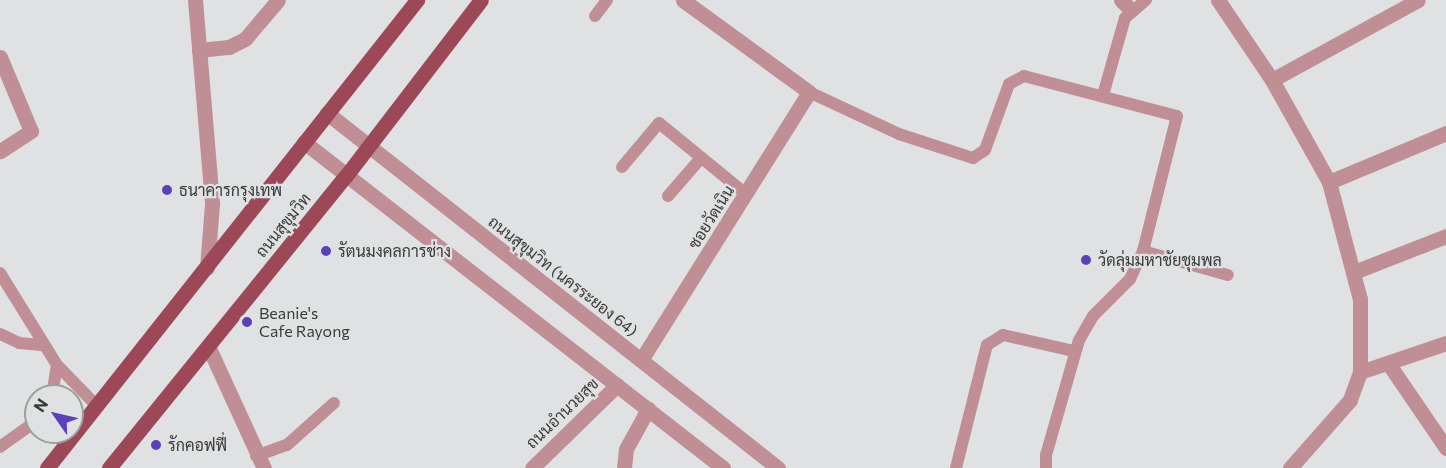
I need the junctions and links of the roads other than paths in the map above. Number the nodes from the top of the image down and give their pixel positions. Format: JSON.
{"nodes":[{"id":1,"x":195,"y":0,"type":"edge"},
{"id":2,"x":278,"y":0,"type":"edge"},
{"id":3,"x":417,"y":0,"type":"edge"},
{"id":4,"x":481,"y":0,"type":"edge"},
{"id":5,"x":607,"y":0,"type":"edge"},
{"id":6,"x":683,"y":0,"type":"edge"},
{"id":7,"x":1146,"y":0,"type":"edge"},
{"id":8,"x":1218,"y":0,"type":"edge"},
{"id":9,"x":1418,"y":0,"type":"edge"},
{"id":10,"x":1126,"y":5,"type":"edge"},
{"id":11,"x":595,"y":16,"type":"dead end"},
{"id":12,"x":199,"y":50,"type":"junction"},
{"id":13,"x":0,"y":57,"type":"edge"},
{"id":14,"x":1272,"y":80,"type":"junction"},
{"id":15,"x":809,"y":92,"type":"junction"},
{"id":16,"x":1102,"y":95,"type":"junction"},
{"id":17,"x":327,"y":112,"type":"junction"},
{"id":18,"x":1446,"y":134,"type":"edge"},
{"id":19,"x":304,"y":142,"type":"junction"},
{"id":20,"x":368,"y":145,"type":"junction"},
{"id":21,"x":0,"y":152,"type":"edge"},
{"id":22,"x":700,"y":159,"type":"junction"},
{"id":23,"x":622,"y":167,"type":"dead end"},
{"id":24,"x":346,"y":175,"type":"junction"},
{"id":25,"x":1329,"y":182,"type":"junction"},
{"id":26,"x":746,"y":194,"type":"junction"},
{"id":27,"x":668,"y":196,"type":"dead end"},
{"id":28,"x":1446,"y":236,"type":"edge"},
{"id":29,"x":1143,"y":251,"type":"junction"},
{"id":30,"x":207,"y":268,"type":"junction"},
{"id":31,"x":1354,"y":272,"type":"junction"},
{"id":32,"x":1228,"y":274,"type":"dead end"},
{"id":33,"x":2,"y":279,"type":"edge"},
{"id":34,"x":0,"y":334,"type":"edge"},
{"id":35,"x":1446,"y":343,"type":"edge"},
{"id":36,"x":44,"y":345,"type":"junction"},
{"id":37,"x":209,"y":348,"type":"junction"},
{"id":38,"x":1074,"y":351,"type":"junction"},
{"id":39,"x":641,"y":360,"type":"junction"},
{"id":40,"x":1388,"y":363,"type":"junction"},
{"id":41,"x":57,"y":365,"type":"junction"},
{"id":42,"x":1360,"y":372,"type":"junction"},
{"id":43,"x":54,"y":384,"type":"edge"},
{"id":44,"x":617,"y":385,"type":"junction"},
{"id":45,"x":334,"y":404,"type":"dead end"},
{"id":46,"x":96,"y":405,"type":"junction"},
{"id":47,"x":648,"y":409,"type":"junction"},
{"id":48,"x":24,"y":430,"type":"edge"},
{"id":49,"x":0,"y":447,"type":"edge"},
{"id":50,"x":1446,"y":448,"type":"edge"},
{"id":51,"x":260,"y":462,"type":"edge"},
{"id":52,"x":536,"y":467,"type":"edge"},
{"id":53,"x":47,"y":468,"type":"edge"},
{"id":54,"x":110,"y":468,"type":"edge"},
{"id":55,"x":624,"y":468,"type":"edge"},
{"id":56,"x":723,"y":468,"type":"edge"},
{"id":57,"x":778,"y":468,"type":"edge"},
{"id":58,"x":956,"y":468,"type":"edge"},
{"id":59,"x":1046,"y":468,"type":"edge"},
{"id":60,"x":1290,"y":468,"type":"edge"}],
"edges":[{"from":1,"to":12,"type":"street"},
{"from":2,"to":12,"type":"street"},
{"from":3,"to":17,"type":"main road","name":"ถนนสุขุมวิท"},
{"from":4,"to":20,"type":"main road","name":"ถนนสุขุมวิท"},
{"from":5,"to":11,"type":"lane"},
{"from":6,"to":15,"type":"street"},
{"from":7,"to":10,"type":"lane"},
{"from":8,"to":14,"type":"street"},
{"from":9,"to":14,"type":"street"},
{"from":10,"to":16,"type":"lane"},
{"from":12,"to":30,"type":"street"},
{"from":13,"to":21,"type":"street"},
{"from":14,"to":25,"type":"street"},
{"from":15,"to":16,"type":"lane"},
{"from":15,"to":26,"type":"street","name":"ซอยวัดเนิน"},
{"from":16,"to":29,"type":"lane"},
{"from":17,"to":19,"type":"main road","name":"ถนนสุขุมวิท"},
{"from":17,"to":20,"type":"street","name":"ถนนสุขุมวิท (นครระยอง 64)"},
{"from":18,"to":25,"type":"street"},
{"from":19,"to":24,"type":"street"},
{"from":19,"to":30,"type":"main road","name":"ถนนสุขุมวิท"},
{"from":20,"to":24,"type":"main road","name":"ถนนสุขุมวิท"},
{"from":20,"to":39,"type":"street","name":"ถนนสุขุมวิท (นครระยอง 64)"},
{"from":22,"to":23,"type":"lane"},
{"from":22,"to":26,"type":"lane"},
{"from":22,"to":27,"type":"lane"},
{"from":24,"to":37,"type":"main road","name":"ถนนสุขุมวิท"},
{"from":24,"to":44,"type":"street"},
{"from":25,"to":31,"type":"street"},
{"from":26,"to":39,"type":"street","name":"ซอยวัดเนิน"},
{"from":28,"to":31,"type":"street"},
{"from":29,"to":32,"type":"lane"},
{"from":29,"to":38,"type":"lane"},
{"from":30,"to":46,"type":"main road","name":"ถนนสุขุมวิท"},
{"from":31,"to":42,"type":"street"},
{"from":33,"to":36,"type":"lane"},
{"from":34,"to":36,"type":"lane"},
{"from":35,"to":40,"type":"street"},
{"from":36,"to":41,"type":"lane"},
{"from":37,"to":51,"type":"street"},
{"from":37,"to":54,"type":"main road","name":"ถนนสุขุมวิท"},
{"from":38,"to":58,"type":"lane"},
{"from":38,"to":59,"type":"lane"},
{"from":39,"to":57,"type":"street","name":"ถนนสุขุมวิท (นครระยอง 64)"},
{"from":40,"to":42,"type":"street"},
{"from":40,"to":50,"type":"street"},
{"from":41,"to":43,"type":"lane"},
{"from":41,"to":46,"type":"lane"},
{"from":42,"to":60,"type":"street"},
{"from":44,"to":47,"type":"street"},
{"from":44,"to":52,"type":"street","name":"ถนนอำนวยสุข"},
{"from":45,"to":51,"type":"lane"},
{"from":46,"to":53,"type":"main road","name":"ถนนสุขุมวิท"},
{"from":47,"to":55,"type":"street"},
{"from":47,"to":56,"type":"street"},
{"from":48,"to":49,"type":"lane"}]}
